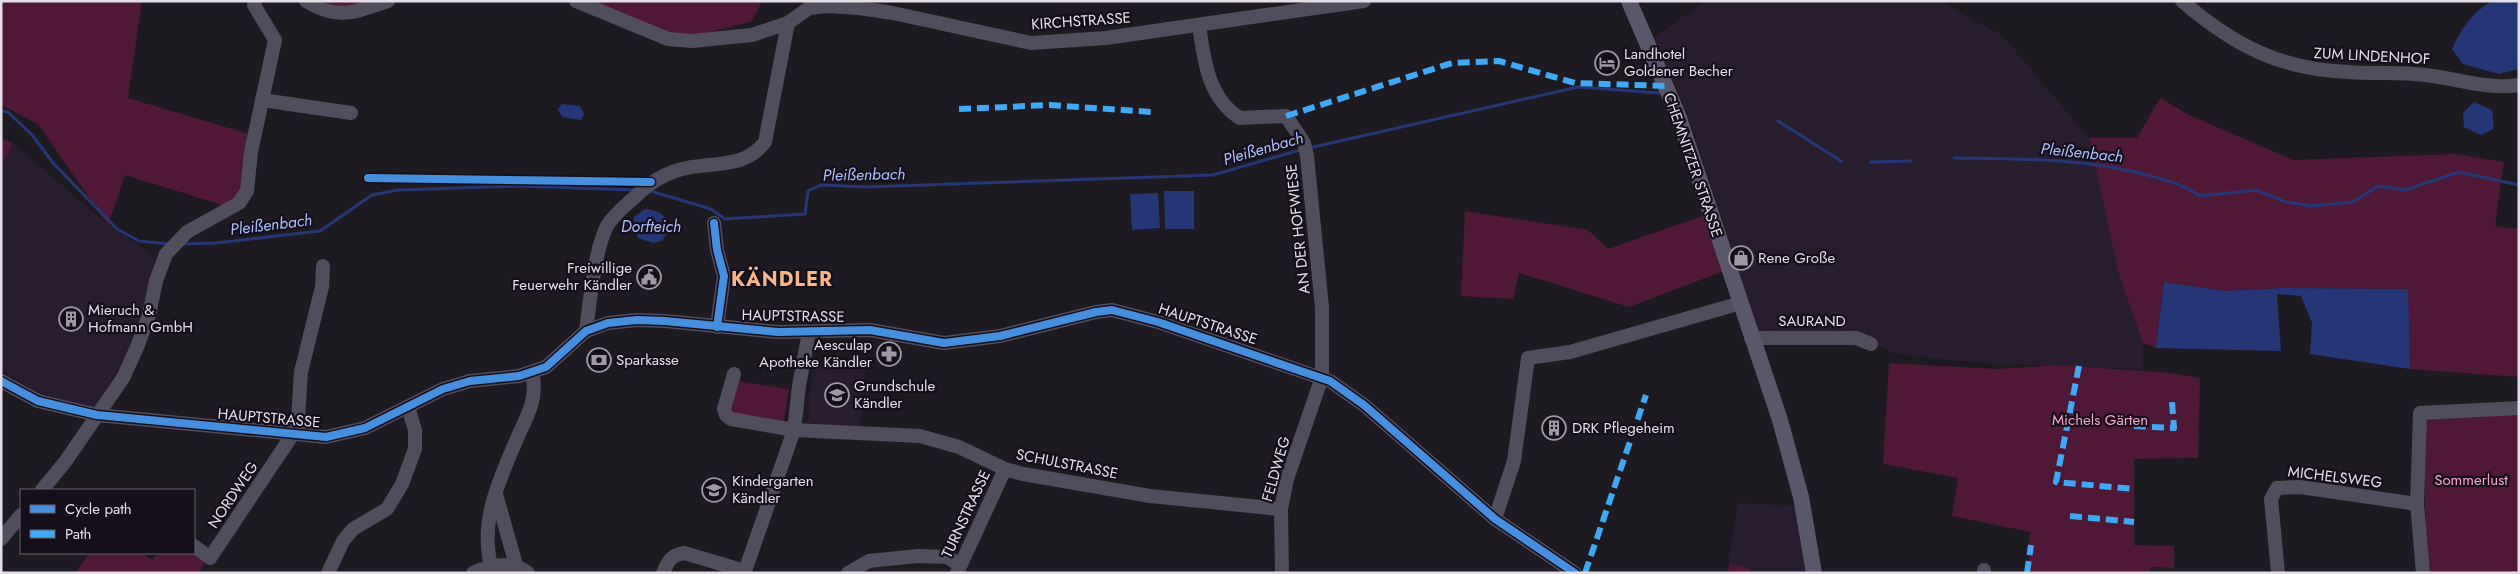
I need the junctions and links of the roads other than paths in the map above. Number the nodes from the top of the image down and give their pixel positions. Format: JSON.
{"nodes":[{"id":1,"x":255,"y":1,"type":"edge"},
{"id":2,"x":306,"y":1,"type":"edge"},
{"id":3,"x":388,"y":1,"type":"edge"},
{"id":4,"x":576,"y":1,"type":"edge"},
{"id":5,"x":1364,"y":1,"type":"edge"},
{"id":6,"x":1629,"y":1,"type":"edge"},
{"id":7,"x":2182,"y":1,"type":"edge"},
{"id":8,"x":788,"y":23,"type":"junction"},
{"id":9,"x":1199,"y":25,"type":"junction"},
{"id":10,"x":2519,"y":85,"type":"edge"},
{"id":11,"x":262,"y":100,"type":"junction"},
{"id":12,"x":351,"y":114,"type":"dead end"},
{"id":13,"x":714,"y":223,"type":"dead end"},
{"id":14,"x":323,"y":266,"type":"dead end"},
{"id":15,"x":1741,"y":303,"type":"junction"},
{"id":16,"x":718,"y":327,"type":"junction"},
{"id":17,"x":586,"y":331,"type":"junction"},
{"id":18,"x":809,"y":332,"type":"junction"},
{"id":19,"x":1751,"y":338,"type":"junction"},
{"id":20,"x":1871,"y":344,"type":"dead end"},
{"id":21,"x":532,"y":372,"type":"junction"},
{"id":22,"x":734,"y":374,"type":"dead end"},
{"id":23,"x":1322,"y":377,"type":"junction"},
{"id":24,"x":1,"y":381,"type":"edge"},
{"id":25,"x":408,"y":406,"type":"junction"},
{"id":26,"x":2519,"y":408,"type":"edge"},
{"id":27,"x":97,"y":415,"type":"junction"},
{"id":28,"x":794,"y":430,"type":"junction"},
{"id":29,"x":295,"y":434,"type":"junction"},
{"id":30,"x":1005,"y":469,"type":"junction"},
{"id":31,"x":43,"y":489,"type":"edge"},
{"id":32,"x":496,"y":490,"type":"junction"},
{"id":33,"x":2417,"y":504,"type":"junction"},
{"id":34,"x":1281,"y":509,"type":"junction"},
{"id":35,"x":20,"y":516,"type":"edge"},
{"id":36,"x":1495,"y":519,"type":"junction"},
{"id":37,"x":1,"y":539,"type":"edge"},
{"id":38,"x":195,"y":547,"type":"edge"},
{"id":39,"x":522,"y":569,"type":"edge"},
{"id":40,"x":492,"y":570,"type":"edge"},
{"id":41,"x":959,"y":570,"type":"edge"},
{"id":42,"x":328,"y":573,"type":"edge"},
{"id":43,"x":473,"y":573,"type":"edge"},
{"id":44,"x":664,"y":573,"type":"edge"},
{"id":45,"x":848,"y":573,"type":"edge"},
{"id":46,"x":1282,"y":573,"type":"edge"},
{"id":47,"x":1575,"y":573,"type":"edge"},
{"id":48,"x":1814,"y":573,"type":"edge"},
{"id":49,"x":2278,"y":573,"type":"edge"},
{"id":50,"x":2423,"y":573,"type":"edge"}],
"edges":[{"from":1,"to":11,"type":"street"},
{"from":2,"to":3,"type":"street"},
{"from":4,"to":8,"type":"street","name":"KIRCHSTRASSE"},
{"from":5,"to":9,"type":"street","name":"KIRCHSTRASSE"},
{"from":6,"to":15,"type":"main road","name":"CHEMNITZER STRASSE"},
{"from":7,"to":10,"type":"street","name":"ZUM LINDENHOF"},
{"from":8,"to":9,"type":"street","name":"KIRCHSTRASSE"},
{"from":8,"to":17,"type":"street"},
{"from":9,"to":23,"type":"street","name":"AN DER HOFWIESE"},
{"from":11,"to":12,"type":"street"},
{"from":11,"to":27,"type":"street"},
{"from":13,"to":16,"type":"street"},
{"from":14,"to":29,"type":"street","name":"HAUPTSTRASSE"},
{"from":15,"to":19,"type":"main road","name":"CHEMNITZER STRASSE"},
{"from":15,"to":36,"type":"street"},
{"from":16,"to":17,"type":"street","name":"HAUPTSTRASSE"},
{"from":16,"to":18,"type":"street","name":"HAUPTSTRASSE"},
{"from":17,"to":21,"type":"street","name":"HAUPTSTRASSE"},
{"from":18,"to":23,"type":"street","name":"HAUPTSTRASSE"},
{"from":18,"to":28,"type":"street"},
{"from":19,"to":20,"type":"street","name":"SAURAND"},
{"from":19,"to":48,"type":"main road","name":"CHEMNITZER STRASSE"},
{"from":21,"to":25,"type":"street","name":"HAUPTSTRASSE"},
{"from":21,"to":32,"type":"street"},
{"from":22,"to":28,"type":"street","name":"SCHULSTRASSE"},
{"from":23,"to":34,"type":"street","name":"FELDWEG"},
{"from":23,"to":36,"type":"street","name":"HAUPTSTRASSE"},
{"from":24,"to":27,"type":"street","name":"HAUPTSTRASSE"},
{"from":25,"to":29,"type":"street","name":"HAUPTSTRASSE"},
{"from":25,"to":42,"type":"street"},
{"from":26,"to":33,"type":"street"},
{"from":27,"to":29,"type":"street","name":"HAUPTSTRASSE"},
{"from":27,"to":31,"type":"street"},
{"from":28,"to":30,"type":"street","name":"SCHULSTRASSE"},
{"from":28,"to":44,"type":"street"},
{"from":29,"to":38,"type":"street","name":"NORDWEG"},
{"from":30,"to":34,"type":"street","name":"SCHULSTRASSE"},
{"from":30,"to":41,"type":"street","name":"TURNSTRASSE"},
{"from":32,"to":39,"type":"street"},
{"from":32,"to":40,"type":"street"},
{"from":33,"to":49,"type":"street","name":"MICHELSWEG"},
{"from":33,"to":50,"type":"street"},
{"from":34,"to":46,"type":"street","name":"FELDWEG"},
{"from":35,"to":37,"type":"street"},
{"from":36,"to":47,"type":"street","name":"HAUPTSTRASSE"},
{"from":39,"to":40,"type":"street"},
{"from":40,"to":43,"type":"street"},
{"from":41,"to":45,"type":"street"}]}
